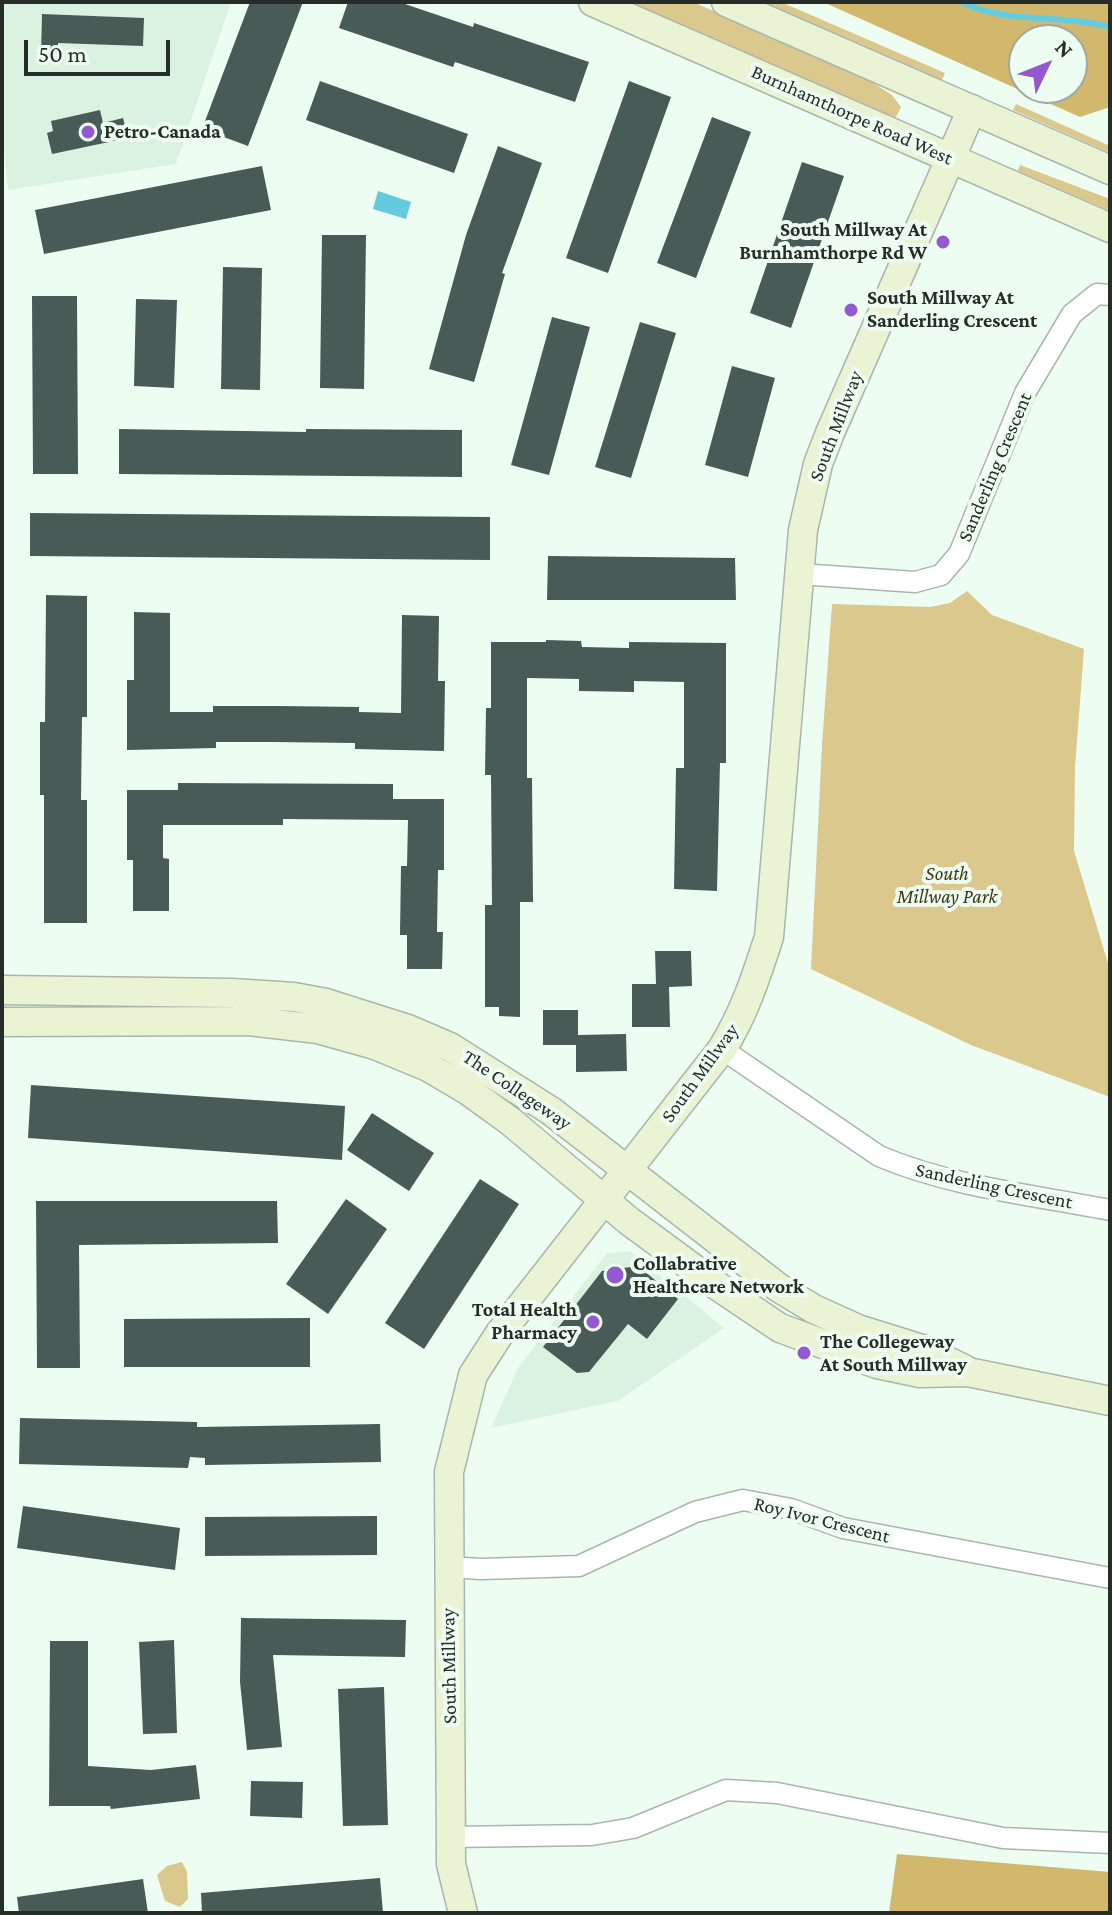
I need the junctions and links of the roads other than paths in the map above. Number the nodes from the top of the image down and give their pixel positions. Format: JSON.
{"nodes":[{"id":1,"x":593,"y":2,"type":"edge"},
{"id":2,"x":726,"y":2,"type":"edge"},
{"id":3,"x":972,"y":109,"type":"junction"},
{"id":4,"x":951,"y":158,"type":"junction"},
{"id":5,"x":1110,"y":170,"type":"edge"},
{"id":6,"x":1110,"y":228,"type":"edge"},
{"id":7,"x":1110,"y":295,"type":"edge"},
{"id":8,"x":800,"y":574,"type":"junction"},
{"id":9,"x":2,"y":990,"type":"edge"},
{"id":10,"x":2,"y":1022,"type":"edge"},
{"id":11,"x":722,"y":1049,"type":"junction"},
{"id":12,"x":628,"y":1171,"type":"junction"},
{"id":13,"x":605,"y":1200,"type":"junction"},
{"id":14,"x":1110,"y":1210,"type":"edge"},
{"id":15,"x":968,"y":1372,"type":"junction"},
{"id":16,"x":1110,"y":1401,"type":"edge"},
{"id":17,"x":448,"y":1567,"type":"junction"},
{"id":18,"x":1110,"y":1578,"type":"edge"},
{"id":19,"x":451,"y":1837,"type":"junction"},
{"id":20,"x":1110,"y":1843,"type":"edge"},
{"id":21,"x":463,"y":1913,"type":"edge"}],
"edges":[{"from":1,"to":4,"type":"street","name":"Burnhamthorpe Road West"},
{"from":2,"to":3,"type":"street"},
{"from":3,"to":4,"type":"street","name":"South Millway"},
{"from":3,"to":5,"type":"street"},
{"from":4,"to":6,"type":"street","name":"Burnhamthorpe Road West"},
{"from":4,"to":8,"type":"street","name":"South Millway"},
{"from":7,"to":8,"type":"street","name":"Sanderling Crescent"},
{"from":8,"to":11,"type":"street","name":"South Millway"},
{"from":9,"to":12,"type":"street","name":"The Collegeway"},
{"from":10,"to":13,"type":"street","name":"The Collegeway"},
{"from":11,"to":12,"type":"street","name":"South Millway"},
{"from":11,"to":14,"type":"street","name":"Sanderling Crescent"},
{"from":12,"to":13,"type":"street","name":"South Millway"},
{"from":12,"to":15,"type":"street","name":"The Collegeway"},
{"from":13,"to":15,"type":"street","name":"The Collegeway"},
{"from":13,"to":17,"type":"street","name":"South Millway"},
{"from":15,"to":16,"type":"street","name":"The Collegeway"},
{"from":17,"to":18,"type":"street","name":"Roy Ivor Crescent"},
{"from":17,"to":19,"type":"street","name":"South Millway"},
{"from":19,"to":20,"type":"street"},
{"from":19,"to":21,"type":"street","name":"South Millway"}]}
